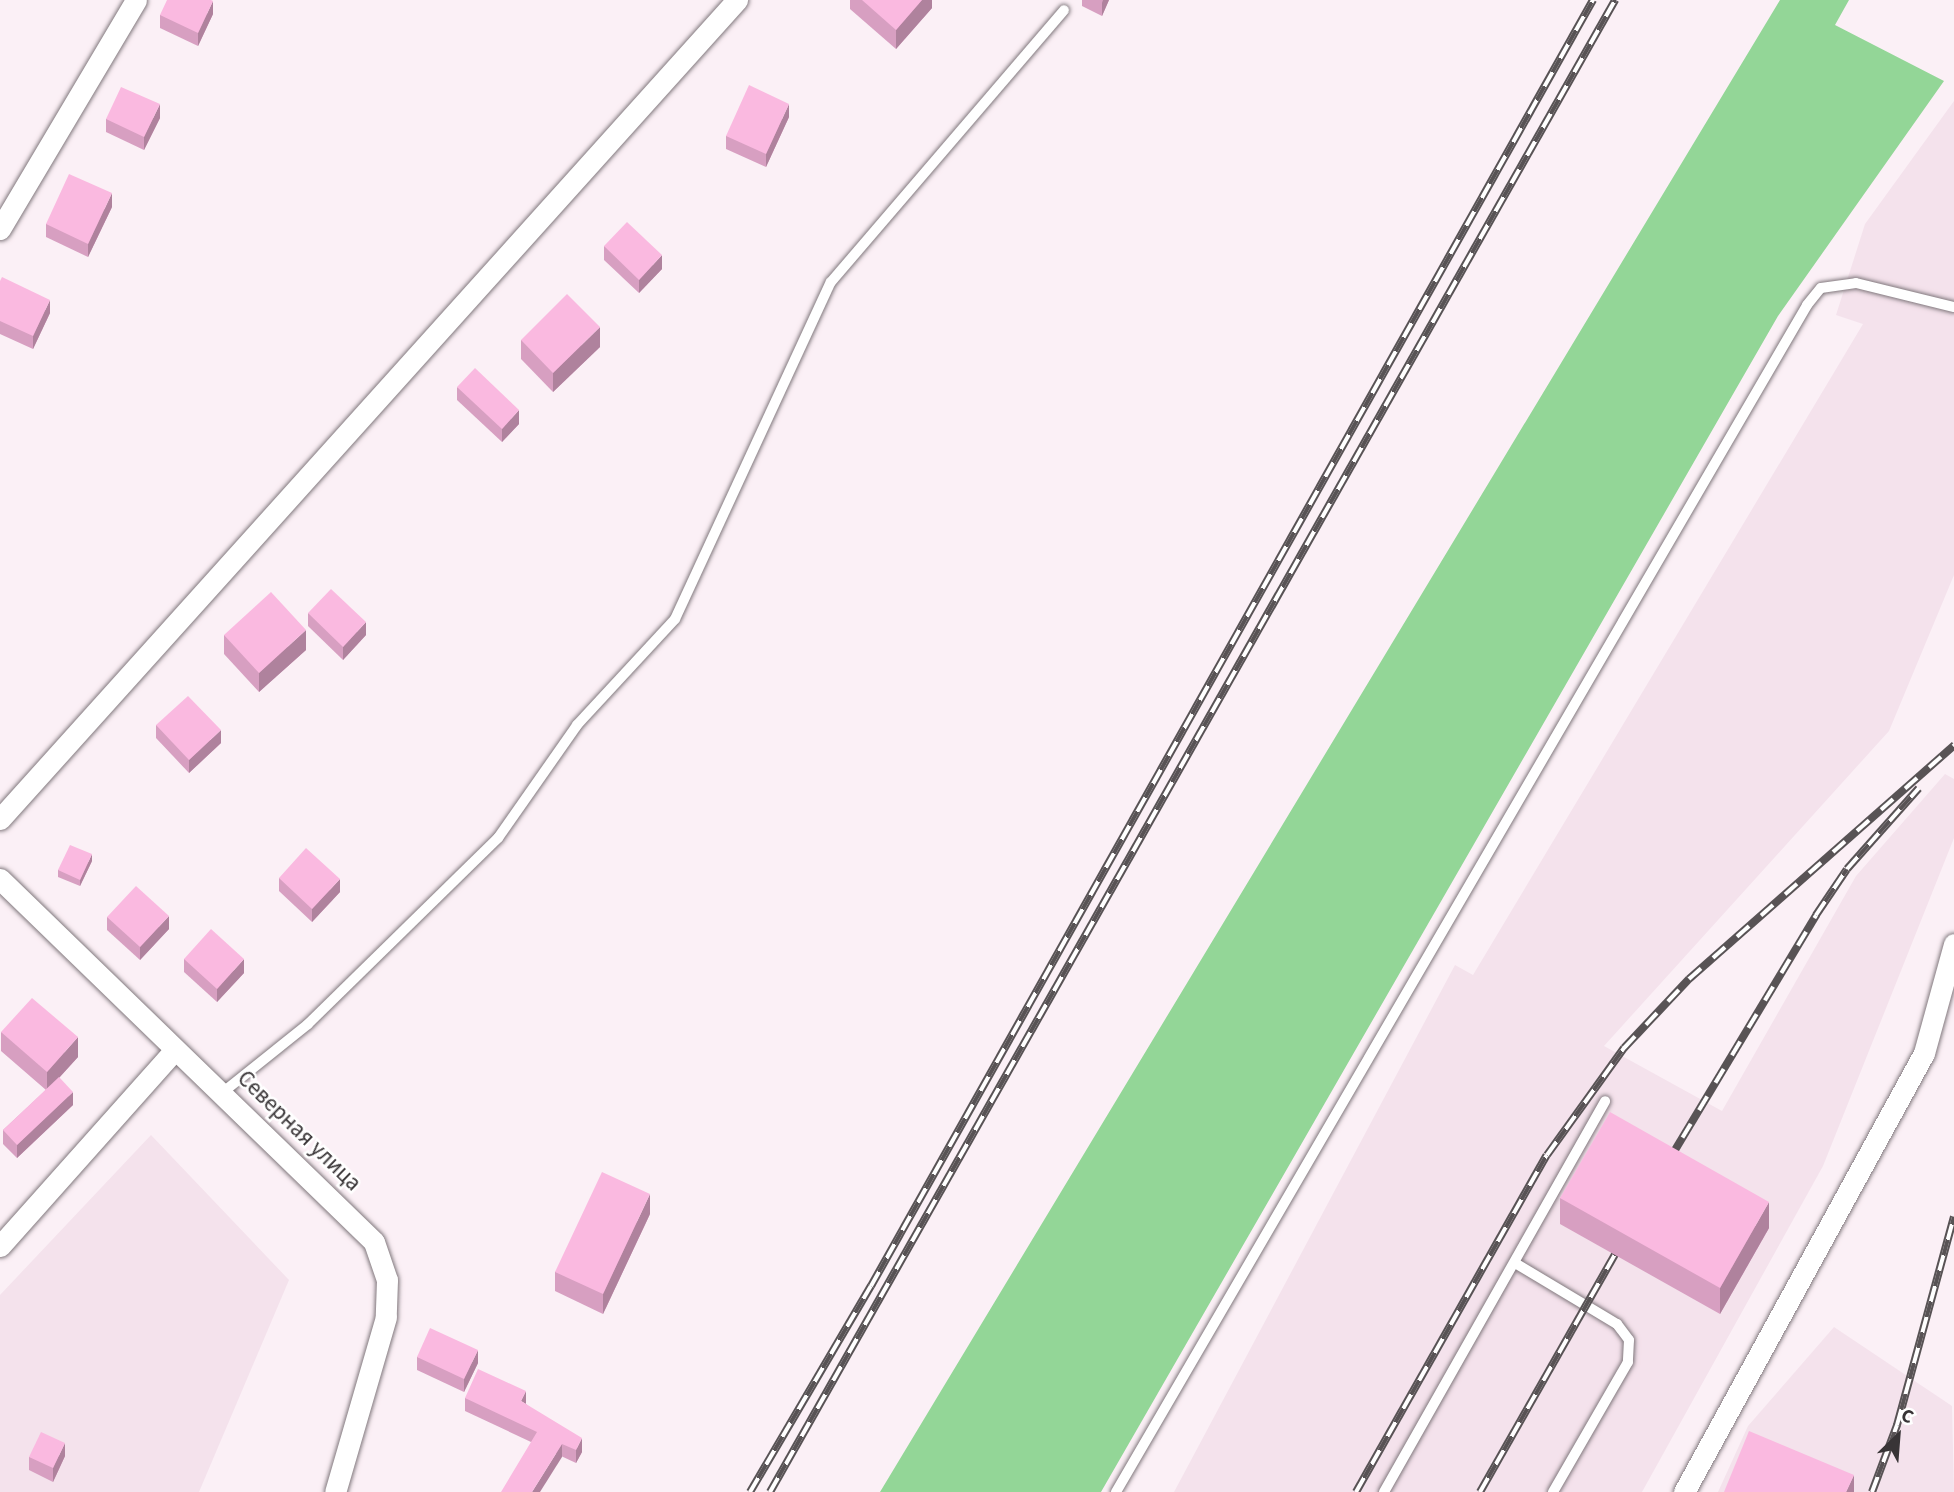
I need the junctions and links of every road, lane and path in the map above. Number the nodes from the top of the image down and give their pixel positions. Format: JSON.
{"nodes":[{"id":1,"x":136,"y":0,"type":"edge"},
{"id":2,"x":737,"y":0,"type":"edge"},
{"id":3,"x":1064,"y":10,"type":"dead end"},
{"id":4,"x":0,"y":229,"type":"edge"},
{"id":5,"x":1954,"y":307,"type":"edge"},
{"id":6,"x":0,"y":820,"type":"edge"},
{"id":7,"x":0,"y":880,"type":"edge"},
{"id":8,"x":1954,"y":944,"type":"edge"},
{"id":9,"x":174,"y":1051,"type":"junction"},
{"id":10,"x":222,"y":1093,"type":"junction"},
{"id":11,"x":1605,"y":1101,"type":"dead end"},
{"id":12,"x":0,"y":1246,"type":"edge"},
{"id":13,"x":1515,"y":1263,"type":"junction"},
{"id":14,"x":335,"y":1492,"type":"edge"},
{"id":15,"x":1116,"y":1492,"type":"edge"},
{"id":16,"x":1384,"y":1492,"type":"edge"},
{"id":17,"x":1553,"y":1492,"type":"edge"},
{"id":18,"x":1684,"y":1492,"type":"edge"}],
"edges":[{"from":1,"to":4,"type":"street"},
{"from":2,"to":6,"type":"street"},
{"from":3,"to":10,"type":"lane"},
{"from":5,"to":15,"type":"lane"},
{"from":7,"to":9,"type":"street","name":"Северная улица"},
{"from":8,"to":18,"type":"street"},
{"from":9,"to":10,"type":"street","name":"Северная улица"},
{"from":9,"to":12,"type":"street"},
{"from":10,"to":14,"type":"street","name":"Северная улица"},
{"from":11,"to":13,"type":"lane"},
{"from":13,"to":16,"type":"lane"},
{"from":13,"to":17,"type":"lane"}]}
